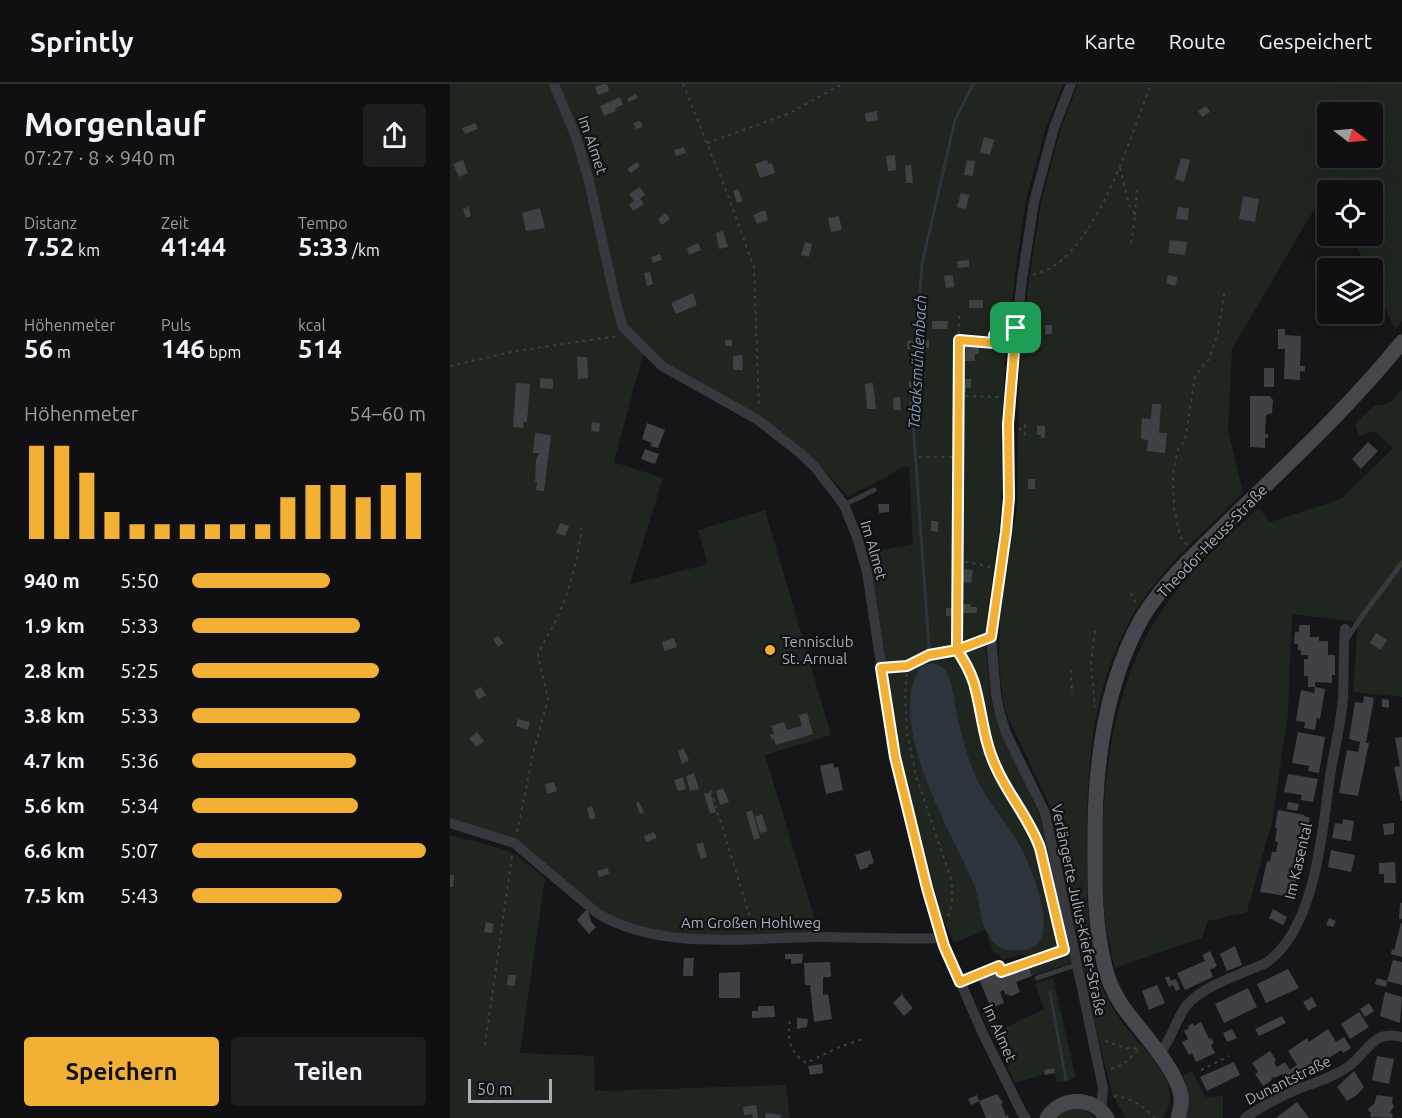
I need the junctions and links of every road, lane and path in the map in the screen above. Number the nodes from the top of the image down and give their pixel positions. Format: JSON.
{"nodes":[{"id":1,"x":554,"y":84,"type":"edge"},
{"id":2,"x":683,"y":84,"type":"edge"},
{"id":3,"x":842,"y":84,"type":"edge"},
{"id":4,"x":1071,"y":84,"type":"edge"},
{"id":5,"x":1151,"y":84,"type":"edge"},
{"id":6,"x":707,"y":143,"type":"junction"},
{"id":7,"x":1120,"y":168,"type":"junction"},
{"id":8,"x":1137,"y":186,"type":"dead end"},
{"id":9,"x":1135,"y":215,"type":"junction"},
{"id":10,"x":1131,"y":244,"type":"dead end"},
{"id":11,"x":1022,"y":279,"type":"junction"},
{"id":12,"x":1226,"y":289,"type":"dead end"},
{"id":13,"x":959,"y":316,"type":"dead end"},
{"id":14,"x":1016,"y":328,"type":"junction"},
{"id":15,"x":630,"y":335,"type":"junction"},
{"id":16,"x":959,"y":340,"type":"junction"},
{"id":17,"x":1402,"y":342,"type":"edge"},
{"id":18,"x":994,"y":343,"type":"junction"},
{"id":19,"x":1013,"y":345,"type":"junction"},
{"id":20,"x":450,"y":366,"type":"edge"},
{"id":21,"x":958,"y":396,"type":"junction"},
{"id":22,"x":1009,"y":398,"type":"junction"},
{"id":23,"x":758,"y":420,"type":"junction"},
{"id":24,"x":919,"y":457,"type":"dead end"},
{"id":25,"x":958,"y":457,"type":"junction"},
{"id":26,"x":874,"y":490,"type":"dead end"},
{"id":27,"x":844,"y":505,"type":"junction"},
{"id":28,"x":580,"y":528,"type":"dead end"},
{"id":29,"x":1194,"y":555,"type":"junction"},
{"id":30,"x":958,"y":560,"type":"junction"},
{"id":31,"x":1402,"y":563,"type":"edge"},
{"id":32,"x":1000,"y":570,"type":"junction"},
{"id":33,"x":1345,"y":629,"type":"dead end"},
{"id":34,"x":1095,"y":631,"type":"dead end"},
{"id":35,"x":991,"y":637,"type":"junction"},
{"id":36,"x":1344,"y":644,"type":"junction"},
{"id":37,"x":957,"y":650,"type":"junction"},
{"id":38,"x":907,"y":666,"type":"junction"},
{"id":39,"x":881,"y":668,"type":"junction"},
{"id":40,"x":1071,"y":670,"type":"dead end"},
{"id":41,"x":1072,"y":694,"type":"dead end"},
{"id":42,"x":1095,"y":711,"type":"dead end"},
{"id":43,"x":711,"y":791,"type":"dead end"},
{"id":44,"x":450,"y":823,"type":"edge"},
{"id":45,"x":514,"y":843,"type":"junction"},
{"id":46,"x":1040,"y":848,"type":"dead end"},
{"id":47,"x":945,"y":923,"type":"dead end"},
{"id":48,"x":756,"y":938,"type":"junction"},
{"id":49,"x":941,"y":938,"type":"junction"},
{"id":50,"x":1064,"y":950,"type":"dead end"},
{"id":51,"x":1031,"y":960,"type":"junction"},
{"id":52,"x":1077,"y":965,"type":"junction"},
{"id":53,"x":1034,"y":968,"type":"dead end"},
{"id":54,"x":1037,"y":978,"type":"dead end"},
{"id":55,"x":960,"y":982,"type":"junction"},
{"id":56,"x":790,"y":1021,"type":"dead end"},
{"id":57,"x":1402,"y":1037,"type":"edge"},
{"id":58,"x":862,"y":1039,"type":"dead end"},
{"id":59,"x":1098,"y":1039,"type":"dead end"},
{"id":60,"x":485,"y":1045,"type":"dead end"},
{"id":61,"x":1144,"y":1048,"type":"dead end"},
{"id":62,"x":1137,"y":1051,"type":"junction"},
{"id":63,"x":1159,"y":1054,"type":"junction"},
{"id":64,"x":1229,"y":1056,"type":"dead end"},
{"id":65,"x":1201,"y":1070,"type":"dead end"},
{"id":66,"x":1106,"y":1071,"type":"dead end"},
{"id":67,"x":1176,"y":1082,"type":"junction"},
{"id":68,"x":1113,"y":1096,"type":"dead end"},
{"id":69,"x":1106,"y":1115,"type":"edge"},
{"id":70,"x":1026,"y":1118,"type":"edge"},
{"id":71,"x":1047,"y":1118,"type":"edge"},
{"id":72,"x":1155,"y":1118,"type":"edge"},
{"id":73,"x":1170,"y":1118,"type":"edge"},
{"id":74,"x":1178,"y":1118,"type":"edge"},
{"id":75,"x":1245,"y":1118,"type":"edge"}],
"edges":[{"from":1,"to":15,"type":"street","name":"Im Almet"},
{"from":2,"to":6,"type":"path"},
{"from":3,"to":6,"type":"path"},
{"from":4,"to":11,"type":"street","name":"Verlängerte Julius-Kiefer-Straße"},
{"from":5,"to":7,"type":"path"},
{"from":6,"to":23,"type":"path"},
{"from":7,"to":9,"type":"path"},
{"from":7,"to":11,"type":"path"},
{"from":8,"to":9,"type":"path"},
{"from":9,"to":10,"type":"path"},
{"from":11,"to":14,"type":"street","name":"Verlängerte Julius-Kiefer-Straße"},
{"from":12,"to":29,"type":"path"},
{"from":13,"to":16,"type":"path"},
{"from":14,"to":18,"type":"path"},
{"from":14,"to":19,"type":"street","name":"Verlängerte Julius-Kiefer-Straße"},
{"from":15,"to":20,"type":"path"},
{"from":15,"to":23,"type":"street","name":"Im Almet"},
{"from":16,"to":18,"type":"path"},
{"from":16,"to":21,"type":"path"},
{"from":17,"to":29,"type":"street","name":"Theodor-Heuss-Straße"},
{"from":18,"to":19,"type":"path"},
{"from":19,"to":22,"type":"street","name":"Verlängerte Julius-Kiefer-Straße"},
{"from":21,"to":22,"type":"path"},
{"from":21,"to":25,"type":"path"},
{"from":22,"to":32,"type":"street","name":"Verlängerte Julius-Kiefer-Straße"},
{"from":23,"to":27,"type":"street","name":"Im Almet"},
{"from":24,"to":25,"type":"path"},
{"from":25,"to":30,"type":"path"},
{"from":26,"to":27,"type":"lane"},
{"from":27,"to":39,"type":"street","name":"Im Almet"},
{"from":28,"to":45,"type":"path"},
{"from":29,"to":63,"type":"street","name":"Theodor-Heuss-Straße"},
{"from":30,"to":32,"type":"path"},
{"from":30,"to":37,"type":"path"},
{"from":31,"to":36,"type":"lane"},
{"from":32,"to":35,"type":"street","name":"Verlängerte Julius-Kiefer-Straße"},
{"from":33,"to":36,"type":"street","name":"Im Kasental"},
{"from":34,"to":42,"type":"path"},
{"from":35,"to":37,"type":"path"},
{"from":35,"to":52,"type":"street","name":"Verlängerte Julius-Kiefer-Straße"},
{"from":36,"to":63,"type":"street","name":"Im Kasental"},
{"from":37,"to":38,"type":"path"},
{"from":37,"to":46,"type":"path"},
{"from":38,"to":39,"type":"path"},
{"from":38,"to":47,"type":"path"},
{"from":39,"to":49,"type":"street","name":"Im Almet"},
{"from":40,"to":41,"type":"path"},
{"from":43,"to":48,"type":"path"},
{"from":44,"to":45,"type":"street","name":"Am Großen Hohlweg"},
{"from":45,"to":48,"type":"street","name":"Am Großen Hohlweg"},
{"from":45,"to":60,"type":"path"},
{"from":48,"to":49,"type":"street","name":"Am Großen Hohlweg"},
{"from":49,"to":55,"type":"street","name":"Im Almet"},
{"from":50,"to":51,"type":"path"},
{"from":51,"to":53,"type":"path"},
{"from":51,"to":55,"type":"path"},
{"from":52,"to":54,"type":"lane"},
{"from":52,"to":69,"type":"street","name":"Verlängerte Julius-Kiefer-Straße"},
{"from":55,"to":70,"type":"street","name":"Im Almet"},
{"from":56,"to":58,"type":"path"},
{"from":57,"to":75,"type":"street","name":"Dunantstraße"},
{"from":59,"to":62,"type":"path"},
{"from":61,"to":62,"type":"path"},
{"from":62,"to":66,"type":"path"},
{"from":63,"to":67,"type":"street","name":"Theodor-Heuss-Straße"},
{"from":64,"to":65,"type":"path"},
{"from":67,"to":73,"type":"street"},
{"from":67,"to":74,"type":"street","name":"Theodor-Heuss-Straße"},
{"from":68,"to":72,"type":"path"},
{"from":69,"to":71,"type":"street"}]}
